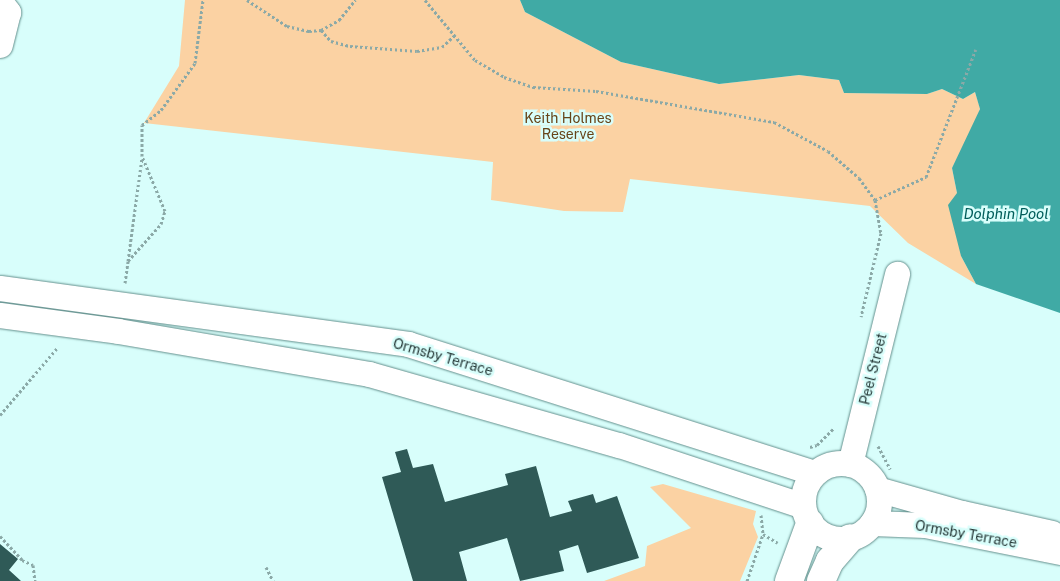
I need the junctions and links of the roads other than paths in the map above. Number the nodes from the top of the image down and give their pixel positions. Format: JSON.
{"nodes":[{"id":1,"x":0,"y":1,"type":"edge"},
{"id":2,"x":0,"y":45,"type":"edge"},
{"id":3,"x":897,"y":274,"type":"dead end"},
{"id":4,"x":0,"y":288,"type":"edge"},
{"id":5,"x":0,"y":315,"type":"edge"},
{"id":6,"x":850,"y":464,"type":"junction"},
{"id":7,"x":814,"y":473,"type":"junction"},
{"id":8,"x":889,"y":492,"type":"junction"},
{"id":9,"x":806,"y":515,"type":"junction"},
{"id":10,"x":861,"y":531,"type":"junction"},
{"id":11,"x":1060,"y":534,"type":"edge"},
{"id":12,"x":1060,"y":552,"type":"edge"},
{"id":13,"x":789,"y":581,"type":"edge"},
{"id":14,"x":821,"y":581,"type":"edge"}],
"edges":[{"from":1,"to":2,"type":"street"},
{"from":3,"to":6,"type":"street","name":"Peel Street"},
{"from":4,"to":7,"type":"street","name":"Ormsby Terrace"},
{"from":5,"to":9,"type":"street"},
{"from":6,"to":7,"type":"street"},
{"from":6,"to":8,"type":"street"},
{"from":7,"to":9,"type":"street"},
{"from":8,"to":10,"type":"street"},
{"from":8,"to":11,"type":"street","name":"Ormsby Terrace"},
{"from":9,"to":10,"type":"street"},
{"from":9,"to":13,"type":"street"},
{"from":10,"to":12,"type":"street","name":"Ormsby Terrace"},
{"from":10,"to":14,"type":"street"}]}
